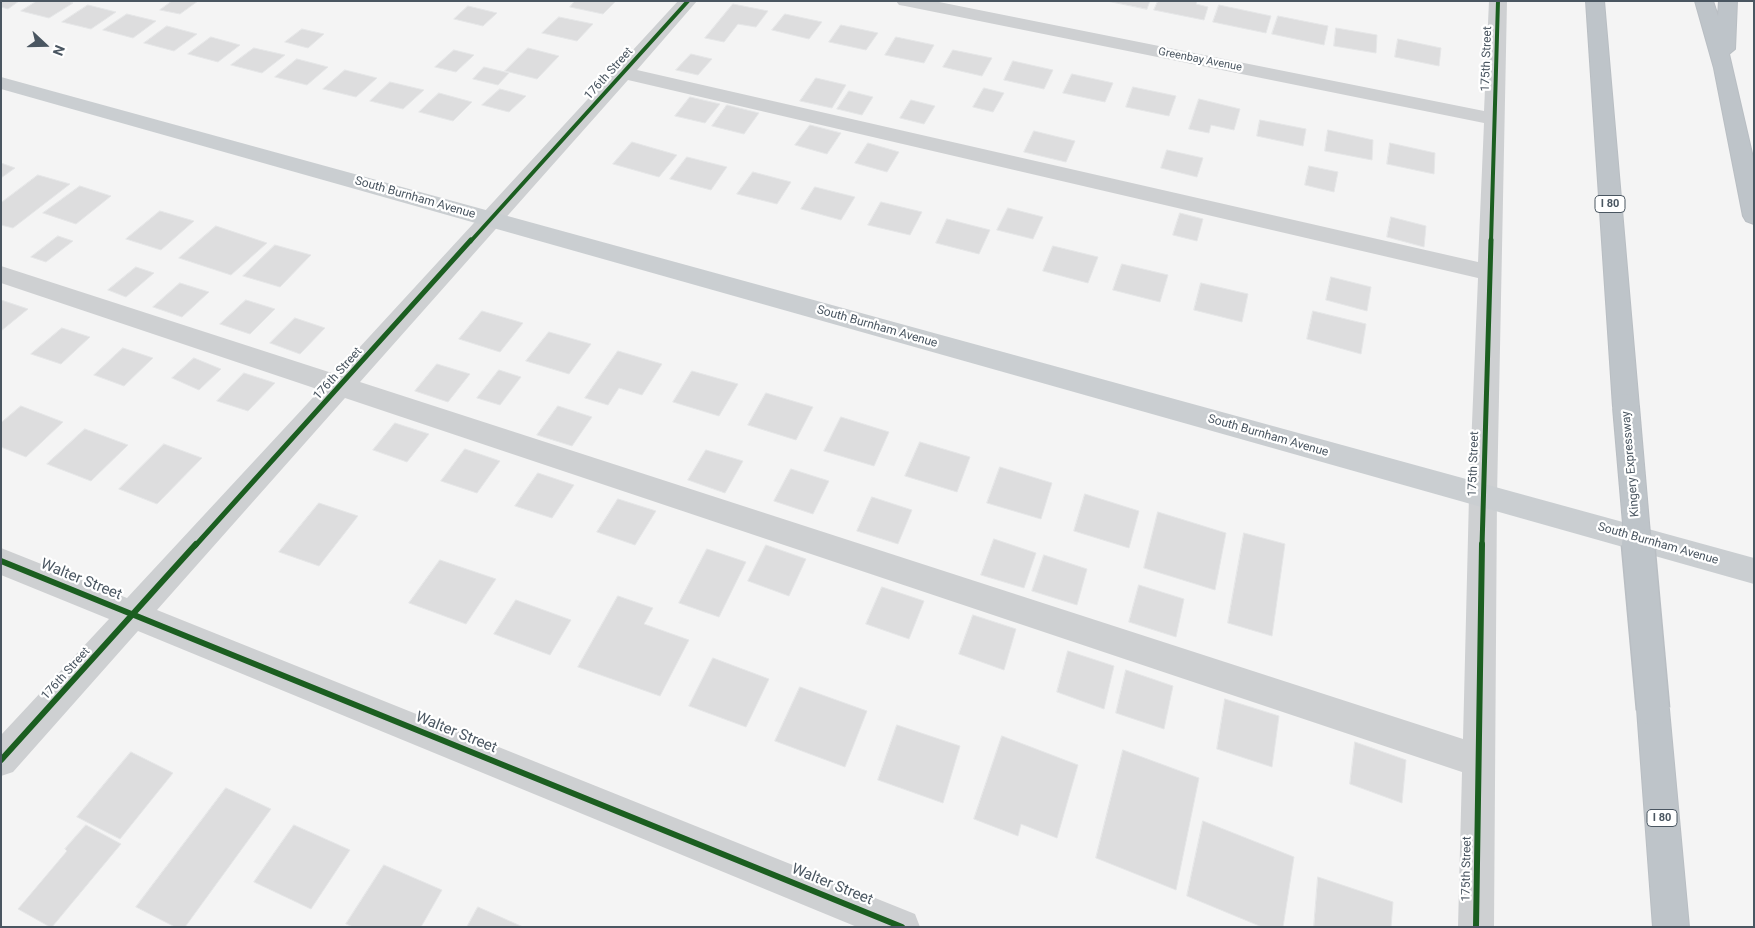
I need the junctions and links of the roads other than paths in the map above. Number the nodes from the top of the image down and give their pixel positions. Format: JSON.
{"nodes":[{"id":1,"x":688,"y":1,"type":"edge"},
{"id":2,"x":905,"y":1,"type":"edge"},
{"id":3,"x":1498,"y":1,"type":"edge"},
{"id":4,"x":1595,"y":1,"type":"edge"},
{"id":5,"x":1704,"y":1,"type":"edge"},
{"id":6,"x":1728,"y":1,"type":"edge"},
{"id":7,"x":1724,"y":68,"type":"junction"},
{"id":8,"x":624,"y":73,"type":"junction"},
{"id":9,"x":1,"y":83,"type":"edge"},
{"id":10,"x":1495,"y":119,"type":"junction"},
{"id":11,"x":1754,"y":216,"type":"edge"},
{"id":12,"x":491,"y":220,"type":"junction"},
{"id":13,"x":1490,"y":273,"type":"junction"},
{"id":14,"x":1,"y":274,"type":"edge"},
{"id":15,"x":340,"y":386,"type":"junction"},
{"id":16,"x":1483,"y":496,"type":"junction"},
{"id":17,"x":1,"y":562,"type":"edge"},
{"id":18,"x":1754,"y":571,"type":"edge"},
{"id":19,"x":133,"y":615,"type":"junction"},
{"id":20,"x":1,"y":760,"type":"edge"},
{"id":21,"x":1478,"y":761,"type":"junction"},
{"id":22,"x":902,"y":927,"type":"edge"},
{"id":23,"x":1476,"y":927,"type":"edge"},
{"id":24,"x":1671,"y":927,"type":"edge"}],
"edges":[{"from":1,"to":8,"type":"street","name":"176th Street"},
{"from":2,"to":10,"type":"street","name":"Greenbay Avenue"},
{"from":3,"to":10,"type":"street","name":"175th Street"},
{"from":4,"to":24,"type":"highway","name":"Kingery Expressway","number":"I 80","bridge":true},
{"from":5,"to":7,"type":"highway"},
{"from":6,"to":7,"type":"highway"},
{"from":7,"to":11,"type":"highway"},
{"from":8,"to":12,"type":"street","name":"176th Street"},
{"from":8,"to":13,"type":"street"},
{"from":9,"to":12,"type":"main road","name":"South Burnham Avenue"},
{"from":10,"to":13,"type":"street","name":"175th Street"},
{"from":12,"to":15,"type":"street","name":"176th Street"},
{"from":12,"to":16,"type":"main road","name":"South Burnham Avenue"},
{"from":13,"to":16,"type":"street","name":"175th Street"},
{"from":14,"to":15,"type":"street"},
{"from":15,"to":19,"type":"street","name":"176th Street"},
{"from":15,"to":21,"type":"street"},
{"from":16,"to":18,"type":"main road","name":"South Burnham Avenue"},
{"from":16,"to":21,"type":"street","name":"175th Street"},
{"from":17,"to":19,"type":"street","name":"Walter Street"},
{"from":19,"to":20,"type":"street","name":"176th Street"},
{"from":19,"to":22,"type":"street","name":"Walter Street"},
{"from":21,"to":23,"type":"street","name":"175th Street"}]}
